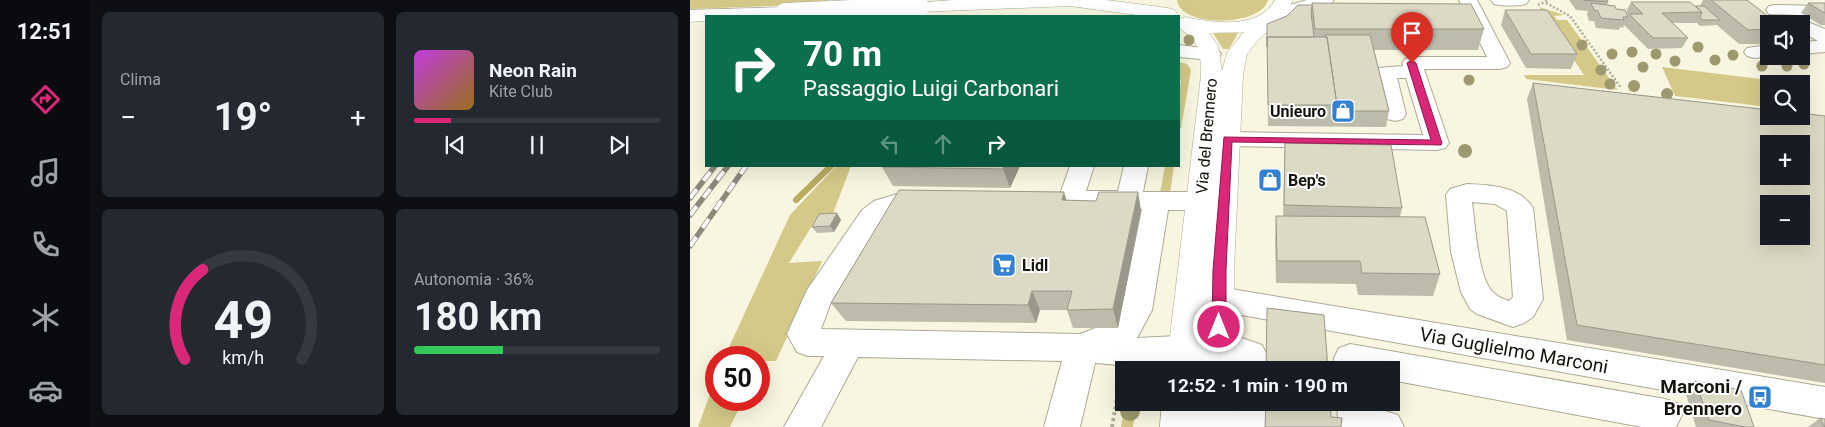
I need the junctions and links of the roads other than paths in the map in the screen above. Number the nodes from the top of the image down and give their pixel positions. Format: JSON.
{"nodes":[{"id":1,"x":1078,"y":0,"type":"edge"},
{"id":2,"x":1325,"y":0,"type":"edge"},
{"id":3,"x":1468,"y":0,"type":"edge"},
{"id":4,"x":1500,"y":0,"type":"edge"},
{"id":5,"x":1520,"y":0,"type":"edge"},
{"id":6,"x":1758,"y":0,"type":"edge"},
{"id":7,"x":1073,"y":1,"type":"edge"},
{"id":8,"x":1278,"y":8,"type":"edge"},
{"id":9,"x":1775,"y":10,"type":"junction"},
{"id":10,"x":1825,"y":11,"type":"edge"},
{"id":11,"x":722,"y":15,"type":"edge"},
{"id":12,"x":1172,"y":15,"type":"edge"},
{"id":13,"x":1784,"y":15,"type":"edge"},
{"id":14,"x":690,"y":16,"type":"edge"},
{"id":15,"x":705,"y":16,"type":"edge"},
{"id":16,"x":1180,"y":18,"type":"edge"},
{"id":17,"x":1180,"y":20,"type":"edge"},
{"id":18,"x":1810,"y":29,"type":"edge"},
{"id":19,"x":1825,"y":37,"type":"edge"},
{"id":20,"x":1825,"y":46,"type":"edge"},
{"id":21,"x":1810,"y":47,"type":"edge"},
{"id":22,"x":1180,"y":51,"type":"edge"},
{"id":23,"x":1211,"y":54,"type":"junction"},
{"id":24,"x":1415,"y":72,"type":"junction"},
{"id":25,"x":1395,"y":114,"type":"dead end"},
{"id":26,"x":1227,"y":139,"type":"junction"},
{"id":27,"x":1082,"y":167,"type":"edge"},
{"id":28,"x":1136,"y":167,"type":"edge"},
{"id":29,"x":1071,"y":200,"type":"junction"},
{"id":30,"x":1128,"y":200,"type":"junction"},
{"id":31,"x":1157,"y":201,"type":"junction"},
{"id":32,"x":1200,"y":201,"type":"junction"},
{"id":33,"x":955,"y":203,"type":"edge"},
{"id":34,"x":1015,"y":203,"type":"edge"},
{"id":35,"x":1253,"y":305,"type":"junction"},
{"id":36,"x":1215,"y":314,"type":"edge"},
{"id":37,"x":1513,"y":314,"type":"dead end"},
{"id":38,"x":849,"y":342,"type":"junction"},
{"id":39,"x":1082,"y":348,"type":"junction"},
{"id":40,"x":1515,"y":350,"type":"junction"},
{"id":41,"x":1183,"y":359,"type":"edge"},
{"id":42,"x":1251,"y":361,"type":"edge"},
{"id":43,"x":1350,"y":361,"type":"edge"},
{"id":44,"x":1365,"y":361,"type":"edge"},
{"id":45,"x":1400,"y":368,"type":"edge"},
{"id":46,"x":1652,"y":374,"type":"junction"},
{"id":47,"x":1825,"y":403,"type":"edge"},
{"id":48,"x":1179,"y":411,"type":"edge"},
{"id":49,"x":1215,"y":411,"type":"edge"},
{"id":50,"x":1250,"y":411,"type":"edge"},
{"id":51,"x":1355,"y":411,"type":"edge"},
{"id":52,"x":1667,"y":421,"type":"edge"},
{"id":53,"x":802,"y":427,"type":"edge"},
{"id":54,"x":1062,"y":427,"type":"edge"},
{"id":55,"x":1178,"y":427,"type":"edge"},
{"id":56,"x":1214,"y":427,"type":"edge"},
{"id":57,"x":1249,"y":427,"type":"edge"},
{"id":58,"x":1386,"y":427,"type":"edge"}],
"edges":[{"from":1,"to":7,"type":"main road"},
{"from":2,"to":8,"type":"street"},
{"from":3,"to":24,"type":"street"},
{"from":4,"to":5,"type":"street"},
{"from":6,"to":9,"type":"street"},
{"from":7,"to":11,"type":"main road","bridge":true},
{"from":7,"to":12,"type":"main road"},
{"from":8,"to":16,"type":"main road"},
{"from":8,"to":26,"type":"main road","name":"Via del Brennero"},
{"from":9,"to":10,"type":"street"},
{"from":9,"to":13,"type":"street"},
{"from":14,"to":15,"type":"main road","bridge":true},
{"from":17,"to":23,"type":"main road","name":"Via del Brennero"},
{"from":18,"to":19,"type":"street"},
{"from":20,"to":21,"type":"street"},
{"from":22,"to":23,"type":"street"},
{"from":23,"to":32,"type":"main road","name":"Via del Brennero"},
{"from":24,"to":25,"type":"street"},
{"from":24,"to":26,"type":"street"},
{"from":26,"to":36,"type":"main road","name":"Via del Brennero"},
{"from":27,"to":29,"type":"street"},
{"from":28,"to":30,"type":"street"},
{"from":29,"to":30,"type":"street"},
{"from":29,"to":34,"type":"street"},
{"from":30,"to":31,"type":"street"},
{"from":31,"to":32,"type":"street"},
{"from":31,"to":39,"type":"street"},
{"from":32,"to":36,"type":"main road","name":"Via del Brennero"},
{"from":33,"to":38,"type":"street"},
{"from":35,"to":36,"type":"street"},
{"from":35,"to":36,"type":"street"},
{"from":35,"to":40,"type":"street","name":"Via Guglielmo Marconi"},
{"from":36,"to":41,"type":"main road","name":"Via del Brennero"},
{"from":36,"to":41,"type":"street"},
{"from":36,"to":42,"type":"street"},
{"from":37,"to":40,"type":"street"},
{"from":38,"to":39,"type":"street"},
{"from":38,"to":53,"type":"street"},
{"from":39,"to":41,"type":"street"},
{"from":39,"to":54,"type":"street"},
{"from":40,"to":46,"type":"street","name":"Via Guglielmo Marconi"},
{"from":43,"to":44,"type":"street"},
{"from":45,"to":52,"type":"street"},
{"from":46,"to":47,"type":"street","name":"Via Guglielmo Marconi"},
{"from":46,"to":52,"type":"street"},
{"from":48,"to":55,"type":"main road"},
{"from":49,"to":56,"type":"main road"},
{"from":50,"to":57,"type":"street"},
{"from":51,"to":58,"type":"street"}]}
